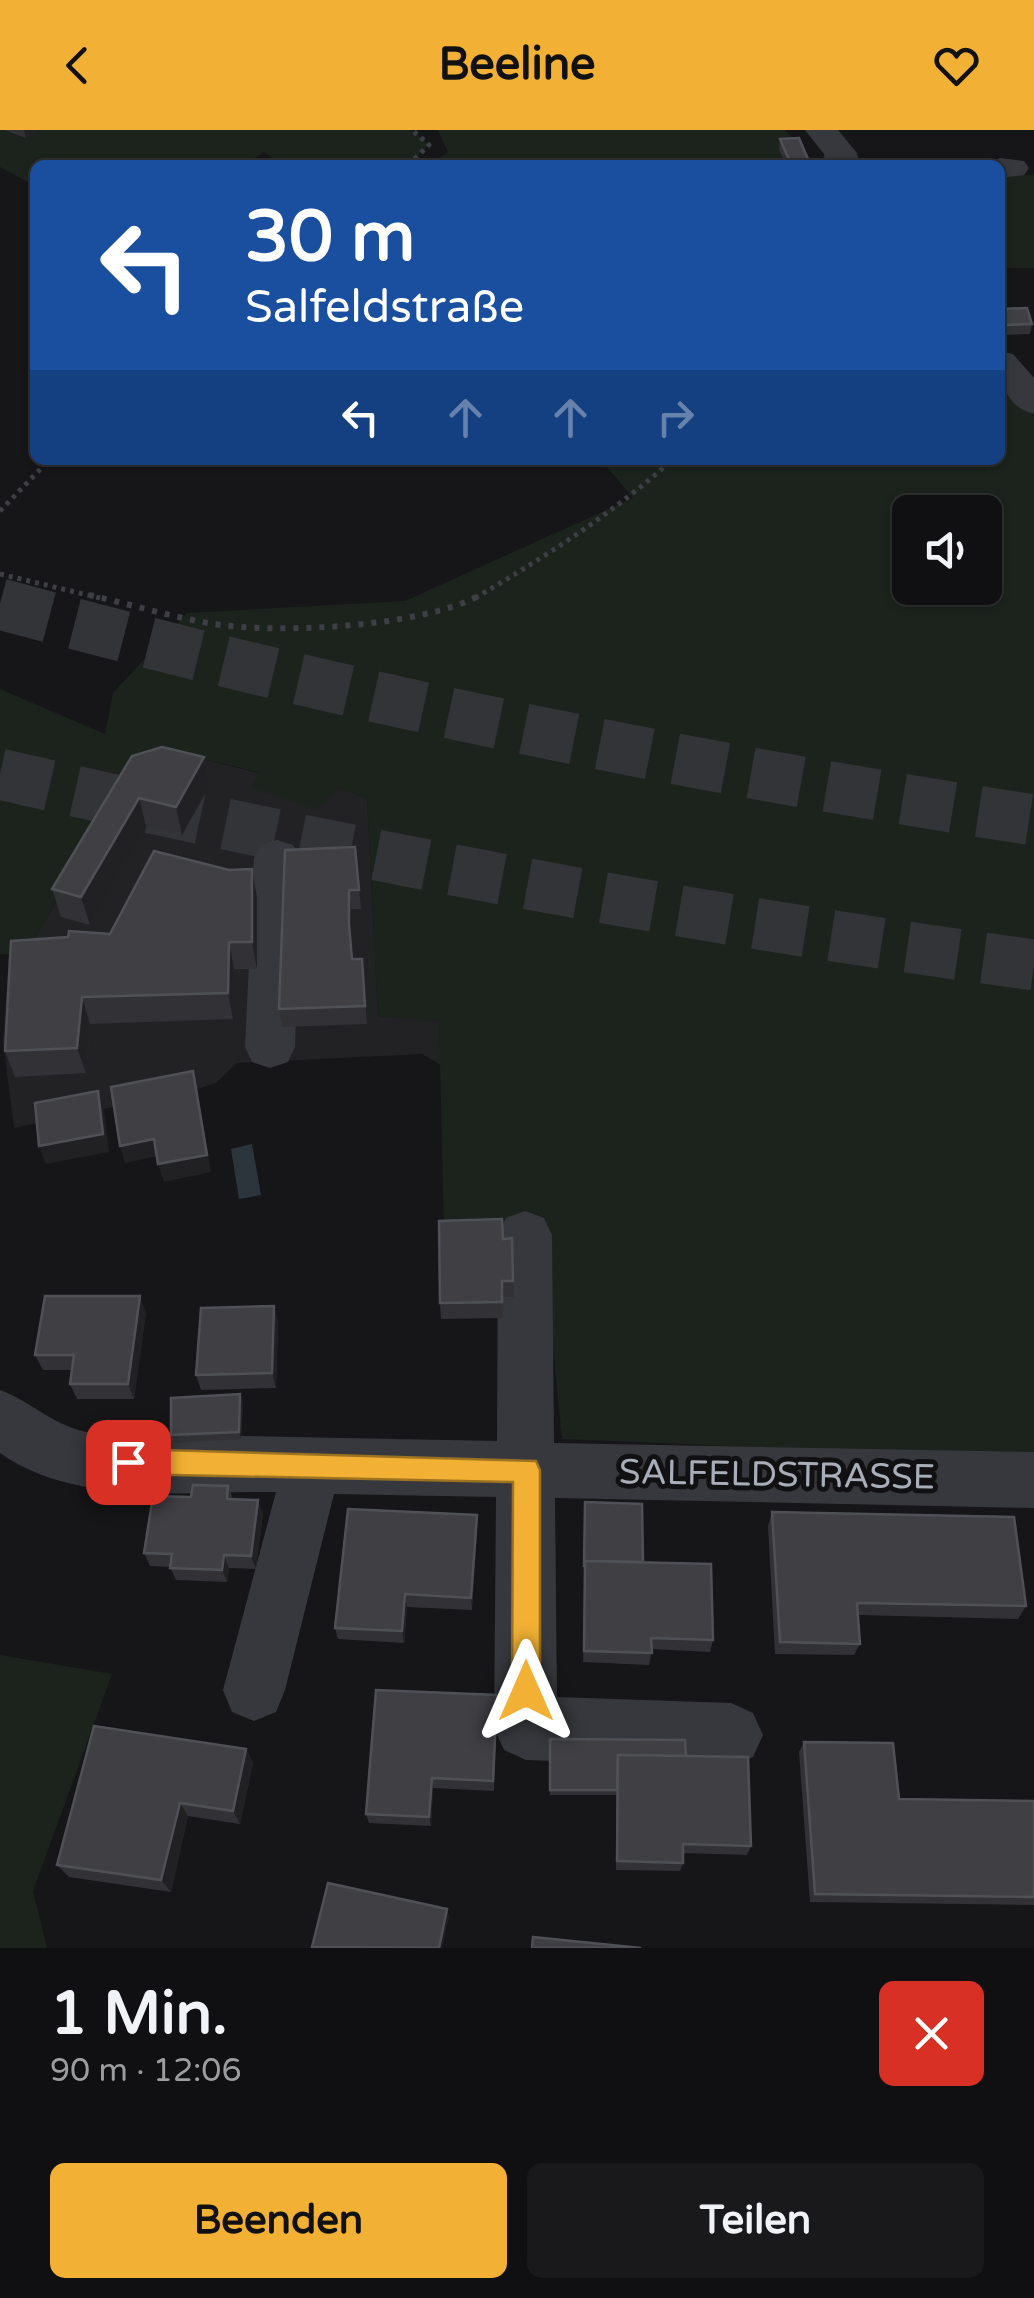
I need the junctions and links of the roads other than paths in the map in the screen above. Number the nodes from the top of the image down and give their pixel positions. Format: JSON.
{"nodes":[{"id":1,"x":871,"y":130,"type":"edge"},
{"id":2,"x":841,"y":153,"type":"edge"},
{"id":3,"x":1034,"y":344,"type":"edge"},
{"id":4,"x":1005,"y":346,"type":"edge"},
{"id":5,"x":1005,"y":368,"type":"edge"},
{"id":6,"x":1034,"y":402,"type":"edge"},
{"id":7,"x":277,"y":858,"type":"dead end"},
{"id":8,"x":270,"y":1047,"type":"dead end"},
{"id":9,"x":525,"y":1235,"type":"dead end"},
{"id":10,"x":0,"y":1416,"type":"edge"},
{"id":11,"x":312,"y":1465,"type":"junction"},
{"id":12,"x":526,"y":1470,"type":"junction"},
{"id":13,"x":1032,"y":1494,"type":"edge"},
{"id":14,"x":254,"y":1690,"type":"dead end"},
{"id":15,"x":731,"y":1735,"type":"dead end"}],
"edges":[{"from":1,"to":2,"type":"street"},
{"from":3,"to":4,"type":"street"},
{"from":5,"to":6,"type":"street"},
{"from":7,"to":8,"type":"street"},
{"from":9,"to":12,"type":"street"},
{"from":10,"to":11,"type":"street","name":"SALFELDSTRASSE"},
{"from":11,"to":12,"type":"street","name":"SALFELDSTRASSE"},
{"from":11,"to":14,"type":"street"},
{"from":12,"to":13,"type":"street","name":"SALFELDSTRASSE"},
{"from":12,"to":15,"type":"street"}]}
